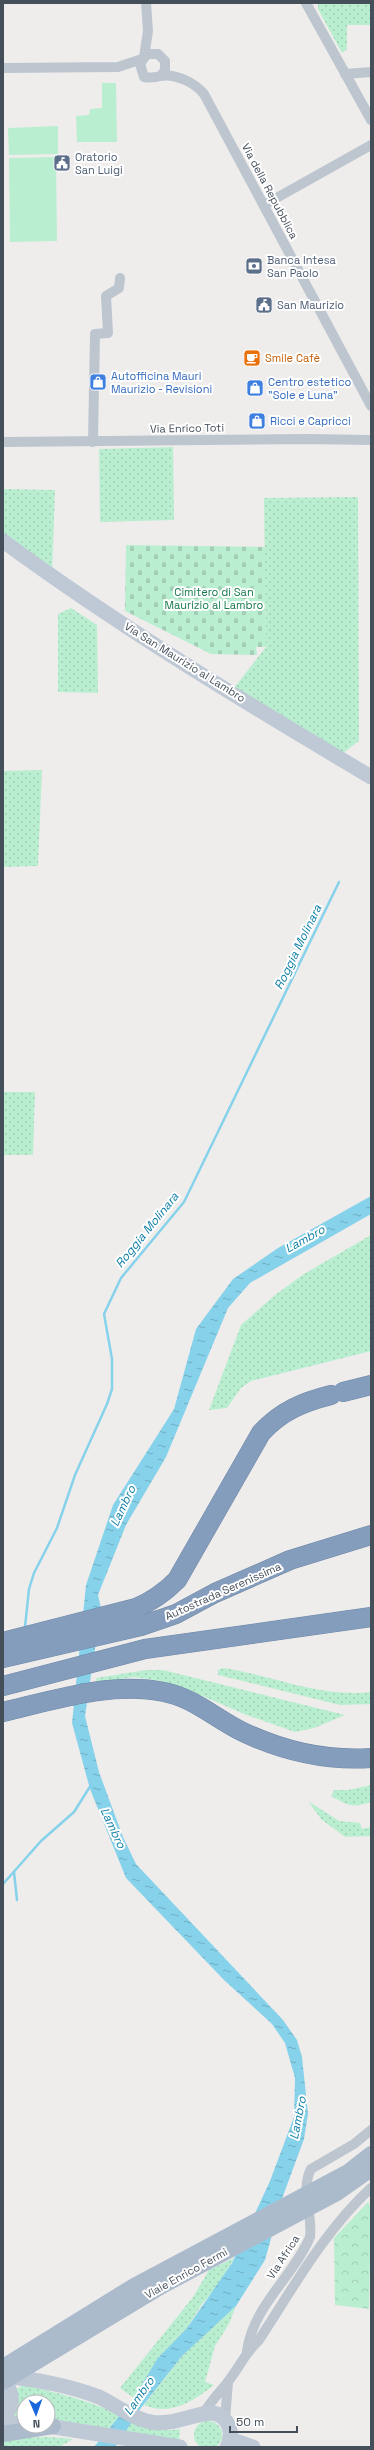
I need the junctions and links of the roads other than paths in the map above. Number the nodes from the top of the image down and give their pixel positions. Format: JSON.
{"nodes":[{"id":1,"x":146,"y":3,"type":"edge"},
{"id":2,"x":306,"y":3,"type":"edge"},
{"id":3,"x":148,"y":31,"type":"junction"},
{"id":4,"x":162,"y":56,"type":"junction"},
{"id":5,"x":143,"y":58,"type":"junction"},
{"id":6,"x":118,"y":67,"type":"junction"},
{"id":7,"x":3,"y":68,"type":"edge"},
{"id":8,"x":371,"y":72,"type":"edge"},
{"id":9,"x":143,"y":74,"type":"junction"},
{"id":10,"x":346,"y":74,"type":"junction"},
{"id":11,"x":161,"y":76,"type":"junction"},
{"id":12,"x":371,"y":120,"type":"edge"},
{"id":13,"x":371,"y":144,"type":"edge"},
{"id":14,"x":264,"y":205,"type":"junction"},
{"id":15,"x":120,"y":278,"type":"dead end"},
{"id":16,"x":371,"y":406,"type":"edge"},
{"id":17,"x":371,"y":440,"type":"edge"},
{"id":18,"x":3,"y":442,"type":"edge"},
{"id":19,"x":93,"y":442,"type":"junction"},
{"id":20,"x":3,"y":541,"type":"edge"},
{"id":21,"x":371,"y":777,"type":"edge"},
{"id":22,"x":371,"y":1385,"type":"edge"},
{"id":23,"x":371,"y":1535,"type":"edge"},
{"id":24,"x":139,"y":1617,"type":"junction"},
{"id":25,"x":371,"y":1617,"type":"edge"},
{"id":26,"x":48,"y":1639,"type":"junction"},
{"id":27,"x":3,"y":1642,"type":"edge"},
{"id":28,"x":3,"y":1658,"type":"edge"},
{"id":29,"x":3,"y":1686,"type":"edge"},
{"id":30,"x":3,"y":1712,"type":"edge"},
{"id":31,"x":371,"y":1758,"type":"edge"},
{"id":32,"x":371,"y":2130,"type":"edge"},
{"id":33,"x":371,"y":2154,"type":"edge"},
{"id":34,"x":371,"y":2169,"type":"edge"},
{"id":35,"x":371,"y":2188,"type":"edge"},
{"id":36,"x":247,"y":2351,"type":"junction"},
{"id":37,"x":3,"y":2367,"type":"edge"},
{"id":38,"x":3,"y":2376,"type":"edge"},
{"id":39,"x":3,"y":2381,"type":"edge"},
{"id":40,"x":228,"y":2382,"type":"junction"},
{"id":41,"x":200,"y":2414,"type":"junction"},
{"id":42,"x":3,"y":2418,"type":"edge"},
{"id":43,"x":225,"y":2420,"type":"junction"},
{"id":44,"x":3,"y":2424,"type":"edge"},
{"id":45,"x":16,"y":2424,"type":"edge"},
{"id":46,"x":56,"y":2427,"type":"edge"},
{"id":47,"x":16,"y":2432,"type":"edge"},
{"id":48,"x":3,"y":2434,"type":"edge"},
{"id":49,"x":229,"y":2443,"type":"edge"},
{"id":50,"x":180,"y":2447,"type":"edge"},
{"id":51,"x":253,"y":2447,"type":"edge"}],
"edges":[{"from":1,"to":3,"type":"street"},
{"from":2,"to":10,"type":"street"},
{"from":3,"to":4,"type":"street"},
{"from":3,"to":5,"type":"street"},
{"from":4,"to":5,"type":"street"},
{"from":4,"to":11,"type":"street"},
{"from":5,"to":6,"type":"street"},
{"from":5,"to":9,"type":"street"},
{"from":6,"to":7,"type":"street"},
{"from":6,"to":9,"type":"street","name":"Via della Repubblica"},
{"from":8,"to":10,"type":"street"},
{"from":9,"to":11,"type":"street","name":"Via della Repubblica"},
{"from":10,"to":12,"type":"street"},
{"from":11,"to":14,"type":"street","name":"Via della Repubblica"},
{"from":13,"to":14,"type":"street"},
{"from":14,"to":16,"type":"street","name":"Via della Repubblica"},
{"from":15,"to":19,"type":"street"},
{"from":17,"to":19,"type":"street","name":"Via Enrico Toti"},
{"from":18,"to":19,"type":"street","name":"Via Enrico Toti"},
{"from":20,"to":21,"type":"street","name":"Via San Maurizio al Lambro"},
{"from":22,"to":24,"type":"highway"},
{"from":23,"to":24,"type":"highway","name":"Autostrada Serenissima"},
{"from":24,"to":26,"type":"highway","name":"Autostrada Serenissima"},
{"from":25,"to":29,"type":"highway"},
{"from":26,"to":27,"type":"highway"},
{"from":26,"to":28,"type":"highway","name":"Autostrada Serenissima"},
{"from":30,"to":31,"type":"highway"},
{"from":32,"to":36,"type":"street","name":"Via Africa"},
{"from":33,"to":37,"type":"main road","name":"Viale Enrico Fermi","bridge":true},
{"from":34,"to":39,"type":"main road","name":"Viale Enrico Fermi","bridge":true},
{"from":35,"to":36,"type":"street"},
{"from":36,"to":40,"type":"street"},
{"from":38,"to":41,"type":"street"},
{"from":39,"to":42,"type":"street"},
{"from":40,"to":41,"type":"street"},
{"from":40,"to":43,"type":"street"},
{"from":41,"to":43,"type":"street"},
{"from":43,"to":49,"type":"street"},
{"from":44,"to":45,"type":"street"},
{"from":46,"to":50,"type":"street"},
{"from":47,"to":48,"type":"main road"},
{"from":49,"to":51,"type":"street"}]}
